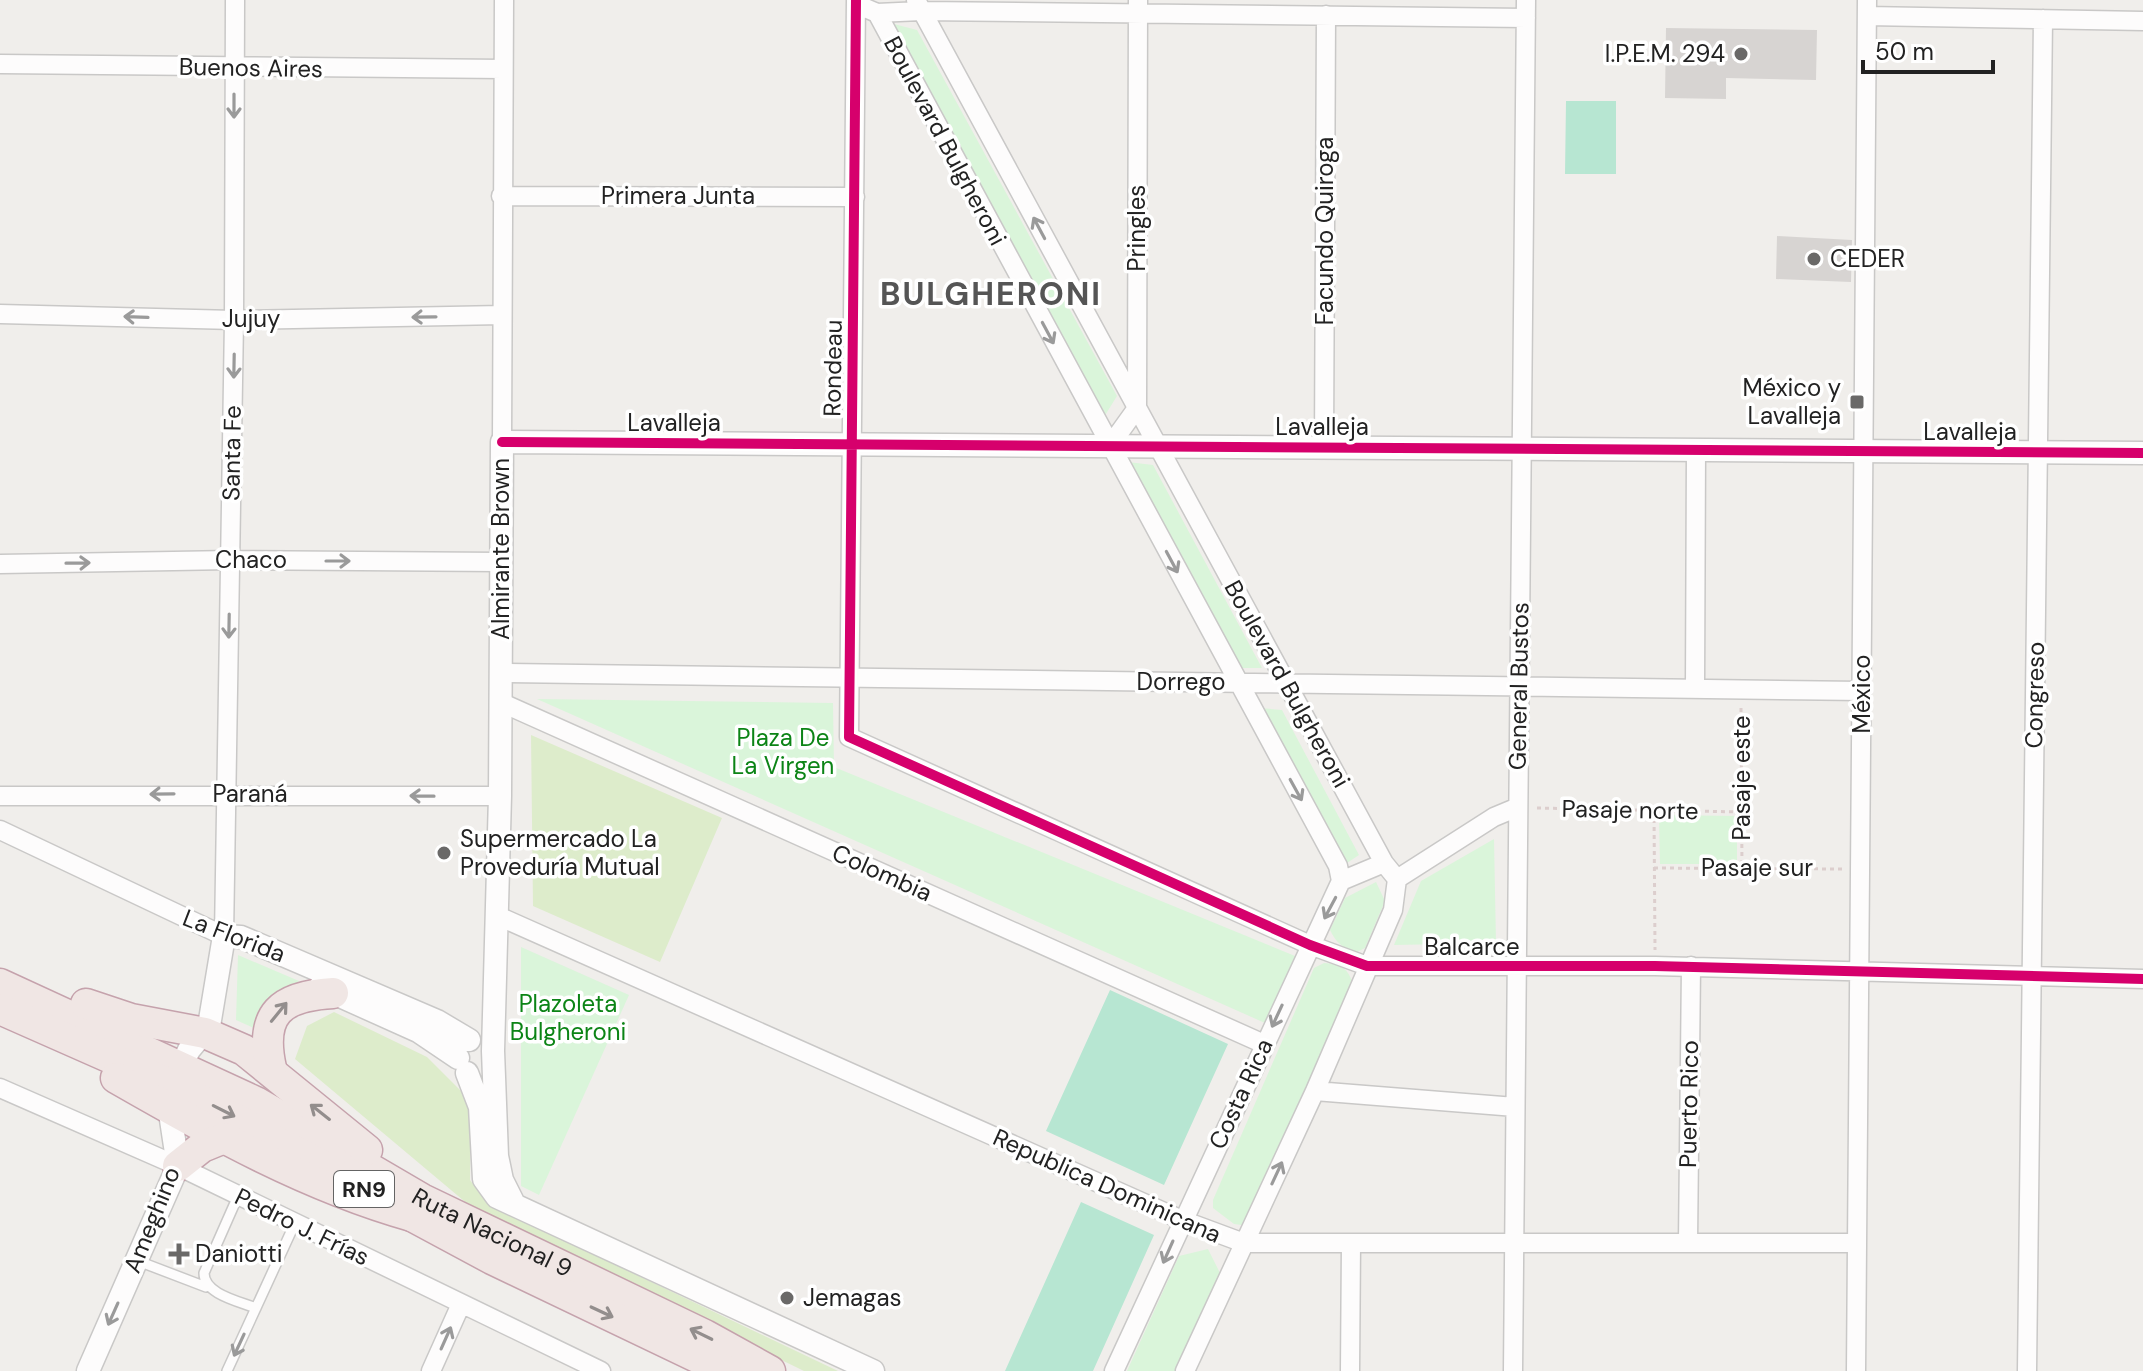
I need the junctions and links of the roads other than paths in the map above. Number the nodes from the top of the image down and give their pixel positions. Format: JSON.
{"nodes":[{"id":1,"x":235,"y":0,"type":"edge"},
{"id":2,"x":504,"y":0,"type":"edge"},
{"id":3,"x":856,"y":2,"type":"edge"},
{"id":4,"x":918,"y":5,"type":"edge"},
{"id":5,"x":1138,"y":6,"type":"edge"},
{"id":6,"x":1867,"y":8,"type":"edge"},
{"id":7,"x":1526,"y":9,"type":"edge"},
{"id":8,"x":877,"y":13,"type":"junction"},
{"id":9,"x":1326,"y":15,"type":"junction"},
{"id":10,"x":2043,"y":19,"type":"junction"},
{"id":11,"x":2143,"y":21,"type":"edge"},
{"id":12,"x":0,"y":64,"type":"edge"},
{"id":13,"x":234,"y":68,"type":"junction"},
{"id":14,"x":503,"y":69,"type":"junction"},
{"id":15,"x":501,"y":196,"type":"junction"},
{"id":16,"x":855,"y":197,"type":"junction"},
{"id":17,"x":0,"y":314,"type":"edge"},
{"id":18,"x":502,"y":315,"type":"junction"},
{"id":19,"x":234,"y":320,"type":"junction"},
{"id":20,"x":1137,"y":408,"type":"junction"},
{"id":21,"x":502,"y":442,"type":"junction"},
{"id":22,"x":852,"y":444,"type":"junction"},
{"id":23,"x":1158,"y":446,"type":"junction"},
{"id":24,"x":1109,"y":447,"type":"junction"},
{"id":25,"x":1324,"y":447,"type":"junction"},
{"id":26,"x":1522,"y":448,"type":"junction"},
{"id":27,"x":1696,"y":450,"type":"junction"},
{"id":28,"x":1864,"y":451,"type":"junction"},
{"id":29,"x":2038,"y":452,"type":"junction"},
{"id":30,"x":2143,"y":453,"type":"edge"},
{"id":31,"x":231,"y":560,"type":"junction"},
{"id":32,"x":501,"y":562,"type":"junction"},
{"id":33,"x":0,"y":564,"type":"edge"},
{"id":34,"x":501,"y":673,"type":"junction"},
{"id":35,"x":850,"y":680,"type":"junction"},
{"id":36,"x":1236,"y":682,"type":"junction"},
{"id":37,"x":1287,"y":683,"type":"junction"},
{"id":38,"x":1520,"y":685,"type":"junction"},
{"id":39,"x":1695,"y":688,"type":"junction"},
{"id":40,"x":1862,"y":691,"type":"junction"},
{"id":41,"x":500,"y":702,"type":"junction"},
{"id":42,"x":849,"y":737,"type":"joint"},
{"id":43,"x":225,"y":794,"type":"junction"},
{"id":44,"x":0,"y":796,"type":"edge"},
{"id":45,"x":500,"y":796,"type":"junction"},
{"id":46,"x":1518,"y":807,"type":"junction"},
{"id":47,"x":0,"y":830,"type":"edge"},
{"id":48,"x":1384,"y":863,"type":"junction"},
{"id":49,"x":1397,"y":879,"type":"junction"},
{"id":50,"x":1341,"y":881,"type":"junction"},
{"id":51,"x":498,"y":916,"type":"junction"},
{"id":52,"x":224,"y":936,"type":"junction"},
{"id":53,"x":1310,"y":945,"type":"junction"},
{"id":54,"x":1367,"y":966,"type":"junction"},
{"id":55,"x":1691,"y":966,"type":"junction"},
{"id":56,"x":1515,"y":967,"type":"junction"},
{"id":57,"x":1860,"y":971,"type":"junction"},
{"id":58,"x":2031,"y":976,"type":"junction"},
{"id":59,"x":2143,"y":979,"type":"edge"},
{"id":60,"x":0,"y":983,"type":"edge"},
{"id":61,"x":333,"y":993,"type":"junction"},
{"id":62,"x":496,"y":1003,"type":"junction"},
{"id":63,"x":0,"y":1009,"type":"edge"},
{"id":64,"x":205,"y":1033,"type":"junction"},
{"id":65,"x":1264,"y":1044,"type":"junction"},
{"id":66,"x":466,"y":1052,"type":"junction"},
{"id":67,"x":494,"y":1056,"type":"junction"},
{"id":68,"x":271,"y":1068,"type":"junction"},
{"id":69,"x":0,"y":1088,"type":"edge"},
{"id":70,"x":175,"y":1088,"type":"junction"},
{"id":71,"x":1315,"y":1091,"type":"junction"},
{"id":72,"x":1515,"y":1107,"type":"junction"},
{"id":73,"x":224,"y":1138,"type":"junction"},
{"id":74,"x":178,"y":1166,"type":"junction"},
{"id":75,"x":238,"y":1196,"type":"junction"},
{"id":76,"x":514,"y":1204,"type":"junction"},
{"id":77,"x":417,"y":1207,"type":"junction"},
{"id":78,"x":1182,"y":1220,"type":"junction"},
{"id":79,"x":295,"y":1223,"type":"junction"},
{"id":80,"x":1514,"y":1242,"type":"junction"},
{"id":81,"x":1688,"y":1242,"type":"junction"},
{"id":82,"x":1244,"y":1243,"type":"junction"},
{"id":83,"x":1351,"y":1243,"type":"junction"},
{"id":84,"x":1857,"y":1243,"type":"junction"},
{"id":85,"x":136,"y":1260,"type":"junction"},
{"id":86,"x":210,"y":1288,"type":"junction"},
{"id":87,"x":461,"y":1304,"type":"junction"},
{"id":88,"x":256,"y":1308,"type":"junction"},
{"id":89,"x":88,"y":1371,"type":"edge"},
{"id":90,"x":227,"y":1371,"type":"edge"},
{"id":91,"x":431,"y":1371,"type":"edge"},
{"id":92,"x":601,"y":1371,"type":"edge"},
{"id":93,"x":726,"y":1371,"type":"edge"},
{"id":94,"x":770,"y":1371,"type":"edge"},
{"id":95,"x":873,"y":1371,"type":"edge"},
{"id":96,"x":1114,"y":1371,"type":"edge"},
{"id":97,"x":1185,"y":1371,"type":"edge"},
{"id":98,"x":1350,"y":1371,"type":"edge"},
{"id":99,"x":1513,"y":1371,"type":"edge"},
{"id":100,"x":1856,"y":1371,"type":"edge"},
{"id":101,"x":2027,"y":1371,"type":"edge"}],
"edges":[{"from":1,"to":13,"type":"street","name":"Santa Fe"},
{"from":2,"to":14,"type":"street","name":"Almirante Brown"},
{"from":3,"to":8,"type":"street","name":"Boulevard Bulgheroni"},
{"from":3,"to":16,"type":"street","name":"Rondeau"},
{"from":4,"to":5,"type":"street"},
{"from":4,"to":8,"type":"street"},
{"from":20,"to":4,"type":"street","name":"Boulevard Bulgheroni","one_way":true},
{"from":5,"to":9,"type":"street"},
{"from":5,"to":20,"type":"street","name":"Pringles"},
{"from":6,"to":10,"type":"street"},
{"from":6,"to":28,"type":"street","name":"México"},
{"from":7,"to":9,"type":"street"},
{"from":7,"to":26,"type":"street","name":"General Bustos"},
{"from":8,"to":24,"type":"street","name":"Boulevard Bulgheroni","one_way":true},
{"from":9,"to":25,"type":"street","name":"Facundo Quiroga"},
{"from":10,"to":11,"type":"street"},
{"from":10,"to":29,"type":"street","name":"Congreso"},
{"from":12,"to":13,"type":"street","name":"Buenos Aires"},
{"from":13,"to":14,"type":"street","name":"Buenos Aires"},
{"from":13,"to":19,"type":"street","name":"Santa Fe","one_way":true},
{"from":14,"to":15,"type":"street","name":"Almirante Brown"},
{"from":15,"to":16,"type":"street","name":"Primera Junta"},
{"from":15,"to":18,"type":"street","name":"Almirante Brown"},
{"from":16,"to":22,"type":"street","name":"Rondeau"},
{"from":19,"to":17,"type":"street","name":"Jujuy","one_way":true},
{"from":18,"to":19,"type":"street","name":"Jujuy","one_way":true},
{"from":18,"to":21,"type":"street","name":"Almirante Brown"},
{"from":19,"to":31,"type":"street","name":"Santa Fe","one_way":true},
{"from":20,"to":23,"type":"street","name":"Boulevard Bulgheroni"},
{"from":20,"to":24,"type":"street"},
{"from":21,"to":22,"type":"street","name":"Lavalleja"},
{"from":21,"to":32,"type":"street","name":"Almirante Brown"},
{"from":22,"to":24,"type":"street","name":"Lavalleja"},
{"from":22,"to":35,"type":"street","name":"Rondeau"},
{"from":23,"to":24,"type":"street","name":"Lavalleja"},
{"from":23,"to":25,"type":"street","name":"Lavalleja"},
{"from":23,"to":37,"type":"street","name":"Boulevard Bulgheroni"},
{"from":24,"to":36,"type":"street","name":"Boulevard Bulgheroni","one_way":true},
{"from":25,"to":26,"type":"street","name":"Lavalleja"},
{"from":26,"to":27,"type":"street","name":"Lavalleja"},
{"from":26,"to":38,"type":"street","name":"General Bustos"},
{"from":27,"to":28,"type":"street","name":"Lavalleja"},
{"from":27,"to":39,"type":"street"},
{"from":28,"to":29,"type":"street","name":"Lavalleja"},
{"from":28,"to":40,"type":"street","name":"México"},
{"from":29,"to":30,"type":"street","name":"Lavalleja"},
{"from":29,"to":58,"type":"street","name":"Congreso"},
{"from":31,"to":32,"type":"street","name":"Chaco","one_way":true},
{"from":33,"to":31,"type":"street","name":"Chaco","one_way":true},
{"from":31,"to":43,"type":"street","name":"Santa Fe","one_way":true},
{"from":32,"to":34,"type":"street","name":"Almirante Brown"},
{"from":34,"to":35,"type":"street","name":"Dorrego"},
{"from":34,"to":41,"type":"street","name":"Almirante Brown"},
{"from":35,"to":36,"type":"street","name":"Dorrego"},
{"from":35,"to":42,"type":"street","name":"Rondeau"},
{"from":36,"to":37,"type":"street","name":"Dorrego"},
{"from":36,"to":50,"type":"street","name":"Boulevard Bulgheroni","one_way":true},
{"from":37,"to":38,"type":"street","name":"Dorrego"},
{"from":37,"to":48,"type":"street","name":"Boulevard Bulgheroni"},
{"from":38,"to":39,"type":"street","name":"Dorrego"},
{"from":38,"to":46,"type":"street","name":"General Bustos"},
{"from":39,"to":40,"type":"street","name":"Dorrego"},
{"from":40,"to":57,"type":"street","name":"México"},
{"from":41,"to":45,"type":"street","name":"Almirante Brown"},
{"from":41,"to":65,"type":"street","name":"Colombia"},
{"from":42,"to":53,"type":"street","name":"Balcarce"},
{"from":43,"to":44,"type":"street","name":"Paraná","one_way":true},
{"from":45,"to":43,"type":"street","name":"Paraná","one_way":true},
{"from":43,"to":52,"type":"street","name":"Santa Fe"},
{"from":45,"to":51,"type":"street","name":"Almirante Brown"},
{"from":46,"to":49,"type":"street"},
{"from":46,"to":56,"type":"street","name":"General Bustos"},
{"from":47,"to":52,"type":"street","name":"La Florida"},
{"from":48,"to":49,"type":"street"},
{"from":48,"to":50,"type":"street"},
{"from":49,"to":54,"type":"street"},
{"from":50,"to":53,"type":"street","name":"Costa Rica","one_way":true},
{"from":51,"to":62,"type":"street","name":"Almirante Brown"},
{"from":51,"to":78,"type":"street","name":"Republica Dominicana"},
{"from":52,"to":61,"type":"street"},
{"from":52,"to":64,"type":"street"},
{"from":52,"to":66,"type":"street","name":"La Florida"},
{"from":53,"to":54,"type":"street","name":"Balcarce"},
{"from":53,"to":65,"type":"street","name":"Costa Rica","one_way":true},
{"from":54,"to":56,"type":"street","name":"Balcarce"},
{"from":54,"to":71,"type":"street"},
{"from":55,"to":56,"type":"street","name":"Balcarce"},
{"from":55,"to":57,"type":"street","name":"Balcarce"},
{"from":55,"to":81,"type":"street","name":"Puerto Rico"},
{"from":56,"to":72,"type":"street","name":"General Bustos"},
{"from":57,"to":58,"type":"street","name":"Balcarce"},
{"from":57,"to":84,"type":"street","name":"México"},
{"from":58,"to":59,"type":"street","name":"Balcarce"},
{"from":58,"to":101,"type":"street","name":"Congreso"},
{"from":60,"to":64,"type":"highway","number":"RN9"},
{"from":60,"to":70,"type":"highway","name":"Ruta Nacional 9","number":"RN9"},
{"from":61,"to":66,"type":"street"},
{"from":68,"to":61,"type":"highway","one_way":true},
{"from":62,"to":66,"type":"street"},
{"from":62,"to":67,"type":"street","name":"Almirante Brown"},
{"from":63,"to":70,"type":"highway","name":"Ruta Nacional 9","number":"RN9"},
{"from":64,"to":68,"type":"highway","number":"RN9"},
{"from":64,"to":70,"type":"street"},
{"from":65,"to":78,"type":"street","name":"Costa Rica"},
{"from":66,"to":67,"type":"street"},
{"from":66,"to":67,"type":"street"},
{"from":66,"to":76,"type":"street"},
{"from":67,"to":76,"type":"street","name":"Almirante Brown"},
{"from":77,"to":68,"type":"highway","number":"RN9","one_way":true},
{"from":69,"to":74,"type":"street","name":"Pedro J. Frías"},
{"from":70,"to":73,"type":"highway","number":"RN9"},
{"from":70,"to":74,"type":"street","name":"Ameghino"},
{"from":70,"to":77,"type":"highway","name":"Ruta Nacional 9","number":"RN9"},
{"from":71,"to":72,"type":"street"},
{"from":82,"to":71,"type":"street","one_way":true},
{"from":72,"to":80,"type":"street","name":"General Bustos"},
{"from":73,"to":74,"type":"highway"},
{"from":73,"to":77,"type":"highway","number":"RN9"},
{"from":74,"to":75,"type":"street","name":"Pedro J. Frías"},
{"from":74,"to":85,"type":"street","name":"Ameghino"},
{"from":75,"to":79,"type":"street","name":"Pedro J. Frías"},
{"from":75,"to":86,"type":"lane"},
{"from":76,"to":95,"type":"street"},
{"from":77,"to":93,"type":"highway","name":"Ruta Nacional 9","number":"RN9","one_way":true},
{"from":94,"to":77,"type":"highway","name":"Ruta Nacional 9","number":"RN9","one_way":true},
{"from":78,"to":82,"type":"street","name":"Republica Dominicana"},
{"from":78,"to":96,"type":"street","name":"Costa Rica","one_way":true},
{"from":79,"to":87,"type":"street","name":"Pedro J. Frías"},
{"from":79,"to":88,"type":"lane"},
{"from":80,"to":81,"type":"street","name":"Republica Dominicana"},
{"from":80,"to":83,"type":"street","name":"Republica Dominicana"},
{"from":80,"to":99,"type":"street","name":"General Bustos"},
{"from":81,"to":84,"type":"street","name":"Republica Dominicana"},
{"from":82,"to":83,"type":"street","name":"Republica Dominicana"},
{"from":82,"to":97,"type":"street"},
{"from":83,"to":98,"type":"street"},
{"from":84,"to":100,"type":"street","name":"México"},
{"from":85,"to":86,"type":"lane"},
{"from":85,"to":89,"type":"street","name":"Ameghino","one_way":true},
{"from":86,"to":88,"type":"lane"},
{"from":91,"to":87,"type":"street","one_way":true},
{"from":87,"to":92,"type":"street","name":"Pedro J. Frías"},
{"from":88,"to":90,"type":"lane","one_way":true}]}
